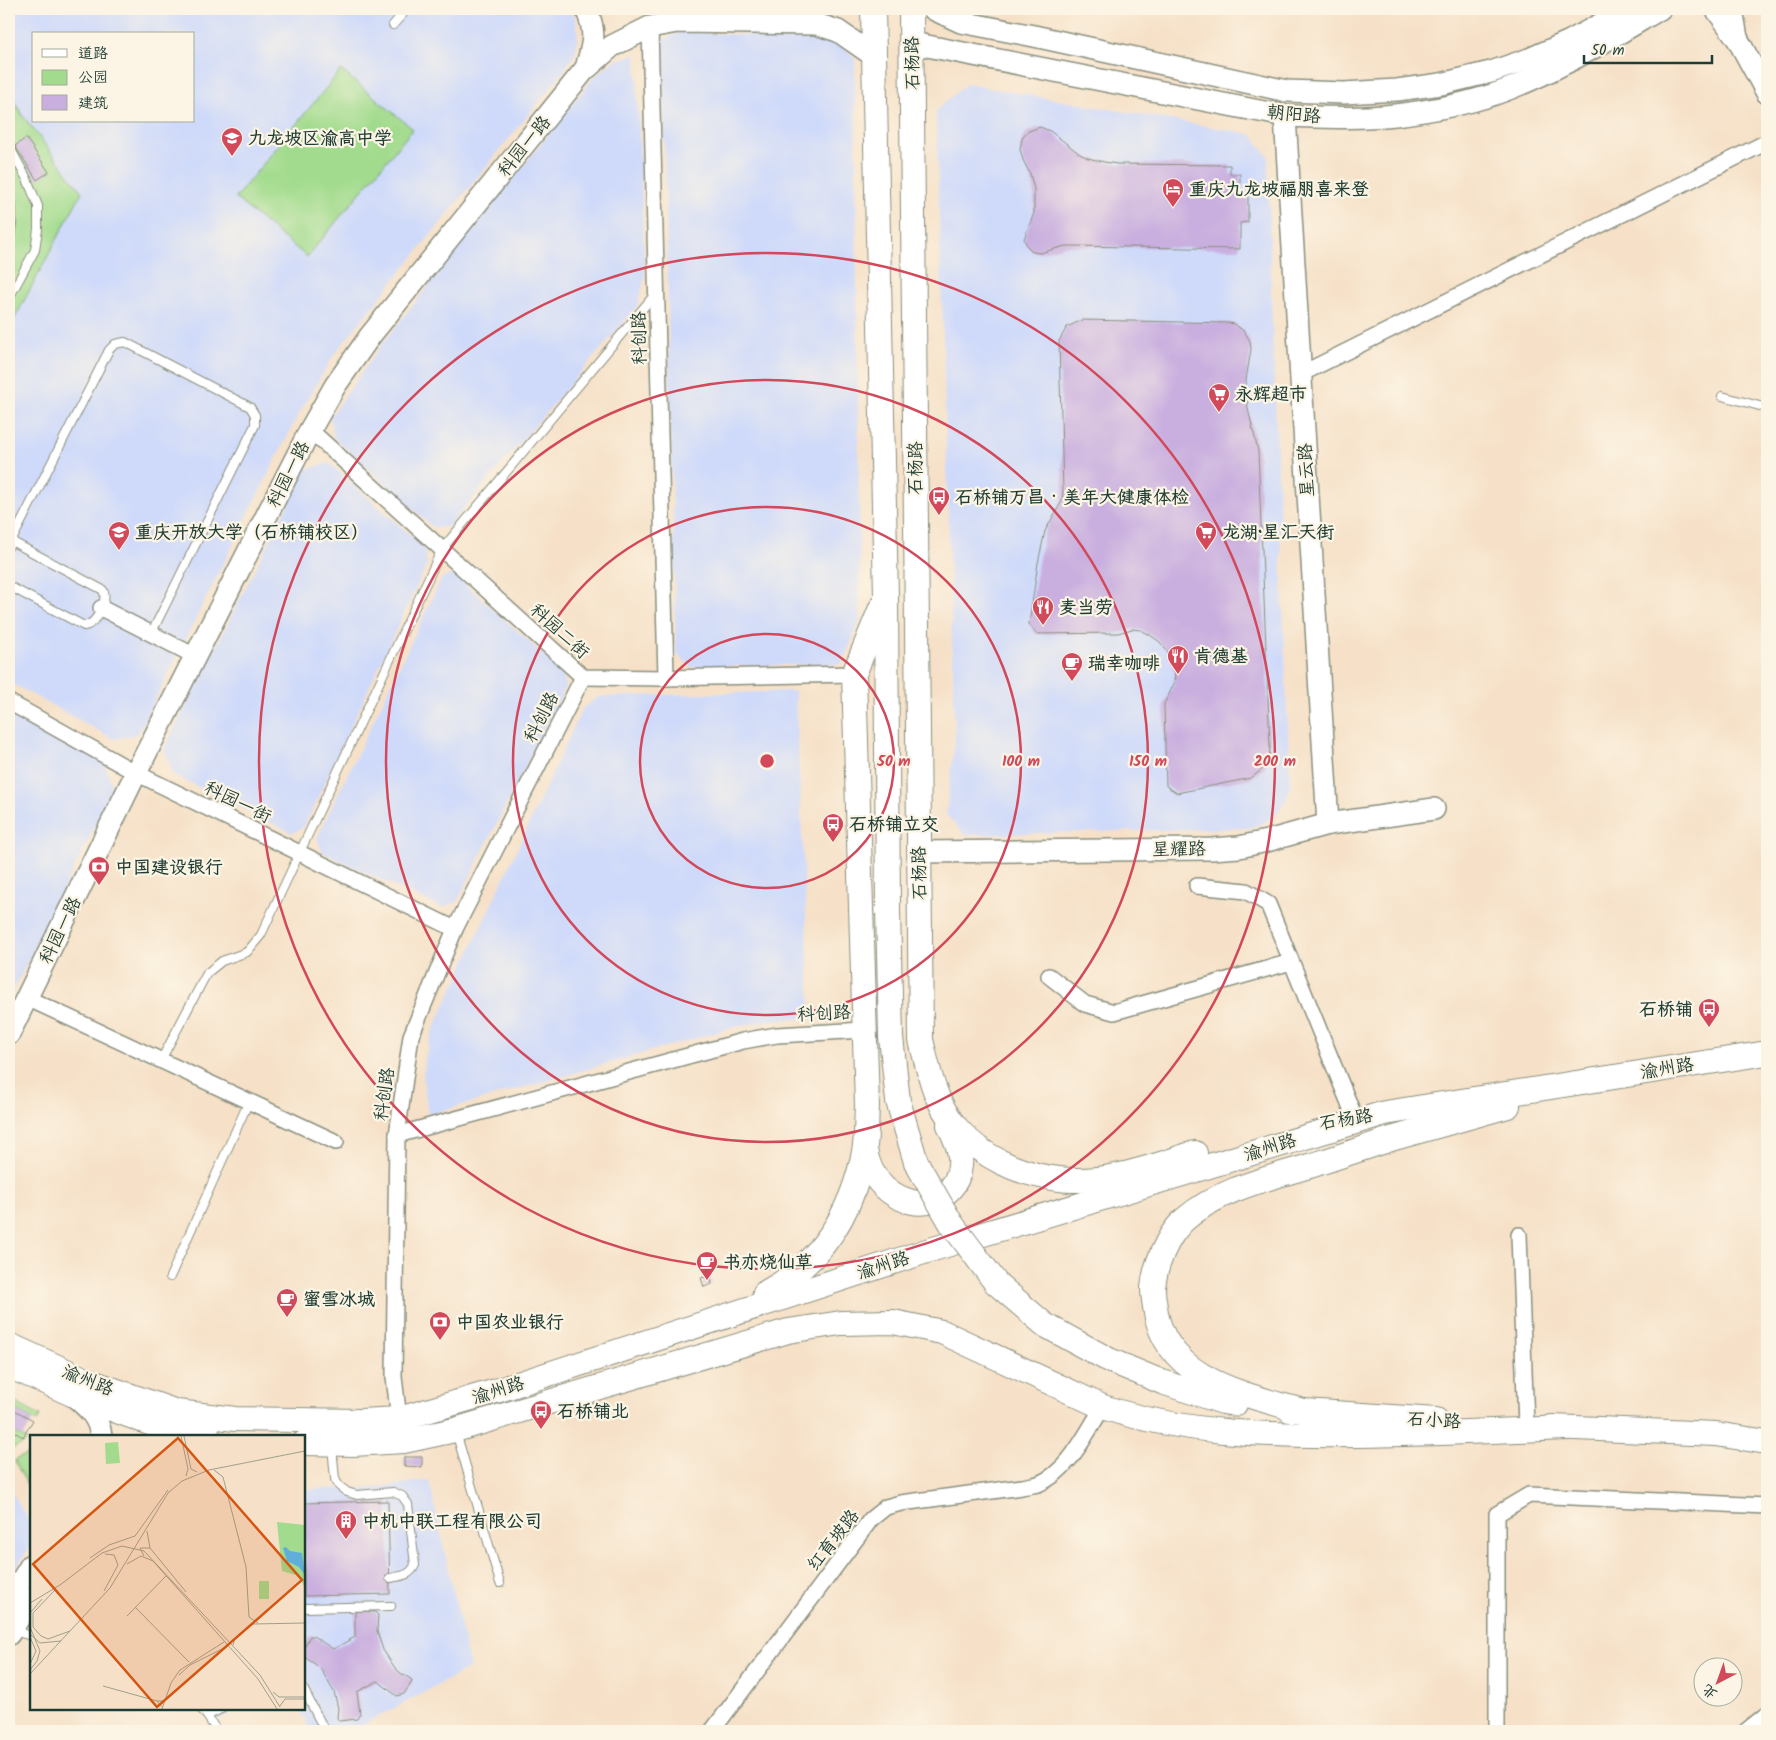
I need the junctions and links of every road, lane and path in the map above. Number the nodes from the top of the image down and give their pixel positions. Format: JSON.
{"nodes":[{"id":1,"x":407,"y":9,"type":"edge"},
{"id":2,"x":586,"y":9,"type":"edge"},
{"id":3,"x":674,"y":9,"type":"edge"},
{"id":4,"x":728,"y":9,"type":"edge"},
{"id":5,"x":741,"y":9,"type":"edge"},
{"id":6,"x":824,"y":9,"type":"edge"},
{"id":7,"x":874,"y":9,"type":"edge"},
{"id":8,"x":911,"y":9,"type":"edge"},
{"id":9,"x":933,"y":9,"type":"edge"},
{"id":10,"x":1628,"y":9,"type":"edge"},
{"id":11,"x":1660,"y":9,"type":"edge"},
{"id":12,"x":1726,"y":15,"type":"edge"},
{"id":13,"x":393,"y":25,"type":"dead end"},
{"id":14,"x":650,"y":27,"type":"junction"},
{"id":15,"x":1034,"y":36,"type":"junction"},
{"id":16,"x":912,"y":43,"type":"junction"},
{"id":17,"x":874,"y":56,"type":"junction"},
{"id":18,"x":1026,"y":64,"type":"junction"},
{"id":19,"x":586,"y":68,"type":"junction"},
{"id":20,"x":1767,"y":92,"type":"edge"},
{"id":21,"x":1285,"y":116,"type":"junction"},
{"id":22,"x":1767,"y":142,"type":"edge"},
{"id":23,"x":9,"y":146,"type":"edge"},
{"id":24,"x":657,"y":292,"type":"junction"},
{"id":25,"x":9,"y":298,"type":"edge"},
{"id":26,"x":1301,"y":374,"type":"junction"},
{"id":27,"x":1722,"y":396,"type":"dead end"},
{"id":28,"x":1767,"y":408,"type":"edge"},
{"id":29,"x":310,"y":430,"type":"junction"},
{"id":30,"x":10,"y":543,"type":"edge"},
{"id":31,"x":442,"y":550,"type":"junction"},
{"id":32,"x":9,"y":586,"type":"edge"},
{"id":33,"x":886,"y":596,"type":"junction"},
{"id":34,"x":101,"y":608,"type":"junction"},
{"id":35,"x":152,"y":634,"type":"junction"},
{"id":36,"x":196,"y":657,"type":"junction"},
{"id":37,"x":854,"y":674,"type":"junction"},
{"id":38,"x":583,"y":677,"type":"junction"},
{"id":39,"x":666,"y":678,"type":"junction"},
{"id":40,"x":9,"y":702,"type":"edge"},
{"id":41,"x":136,"y":773,"type":"junction"},
{"id":42,"x":1434,"y":809,"type":"dead end"},
{"id":43,"x":1328,"y":824,"type":"junction"},
{"id":44,"x":919,"y":852,"type":"junction"},
{"id":45,"x":300,"y":853,"type":"junction"},
{"id":46,"x":1197,"y":886,"type":"dead end"},
{"id":47,"x":455,"y":929,"type":"junction"},
{"id":48,"x":1291,"y":962,"type":"junction"},
{"id":49,"x":1049,"y":976,"type":"dead end"},
{"id":50,"x":27,"y":998,"type":"junction"},
{"id":51,"x":864,"y":1030,"type":"junction"},
{"id":52,"x":9,"y":1034,"type":"edge"},
{"id":53,"x":1764,"y":1054,"type":"edge"},
{"id":54,"x":161,"y":1060,"type":"junction"},
{"id":55,"x":1616,"y":1076,"type":"junction"},
{"id":56,"x":938,"y":1100,"type":"junction"},
{"id":57,"x":249,"y":1102,"type":"junction"},
{"id":58,"x":1385,"y":1113,"type":"junction"},
{"id":59,"x":1354,"y":1118,"type":"junction"},
{"id":60,"x":397,"y":1135,"type":"junction"},
{"id":61,"x":336,"y":1142,"type":"dead end"},
{"id":62,"x":865,"y":1150,"type":"junction"},
{"id":63,"x":1519,"y":1235,"type":"dead end"},
{"id":64,"x":170,"y":1278,"type":"dead end"},
{"id":65,"x":722,"y":1317,"type":"junction"},
{"id":66,"x":9,"y":1345,"type":"edge"},
{"id":67,"x":1109,"y":1360,"type":"joint"},
{"id":68,"x":9,"y":1366,"type":"edge"},
{"id":69,"x":74,"y":1396,"type":"junction"},
{"id":70,"x":1103,"y":1407,"type":"junction"},
{"id":71,"x":1306,"y":1412,"type":"junction"},
{"id":72,"x":399,"y":1419,"type":"junction"},
{"id":73,"x":1526,"y":1425,"type":"junction"},
{"id":74,"x":1567,"y":1428,"type":"junction"},
{"id":75,"x":455,"y":1430,"type":"junction"},
{"id":76,"x":1767,"y":1430,"type":"edge"},
{"id":77,"x":165,"y":1434,"type":"edge"},
{"id":78,"x":1716,"y":1434,"type":"junction"},
{"id":79,"x":101,"y":1435,"type":"edge"},
{"id":80,"x":186,"y":1435,"type":"edge"},
{"id":81,"x":1767,"y":1437,"type":"edge"},
{"id":82,"x":305,"y":1442,"type":"edge"},
{"id":83,"x":1767,"y":1442,"type":"edge"},
{"id":84,"x":332,"y":1444,"type":"junction"},
{"id":85,"x":1767,"y":1506,"type":"edge"},
{"id":86,"x":30,"y":1567,"type":"edge"},
{"id":87,"x":390,"y":1578,"type":"dead end"},
{"id":88,"x":500,"y":1583,"type":"dead end"},
{"id":89,"x":20,"y":1592,"type":"edge"},
{"id":90,"x":391,"y":1606,"type":"dead end"},
{"id":91,"x":305,"y":1608,"type":"edge"},
{"id":92,"x":17,"y":1633,"type":"edge"},
{"id":93,"x":305,"y":1692,"type":"edge"},
{"id":94,"x":202,"y":1710,"type":"edge"},
{"id":95,"x":219,"y":1710,"type":"edge"},
{"id":96,"x":1767,"y":1714,"type":"edge"},
{"id":97,"x":208,"y":1716,"type":"junction"},
{"id":98,"x":217,"y":1731,"type":"edge"},
{"id":99,"x":325,"y":1731,"type":"edge"},
{"id":100,"x":712,"y":1731,"type":"edge"},
{"id":101,"x":1497,"y":1731,"type":"edge"},
{"id":102,"x":1746,"y":1731,"type":"edge"}],
"edges":[{"from":1,"to":13,"type":"lane"},
{"from":2,"to":19,"type":"street","name":"科园一路"},
{"from":3,"to":4,"type":"street"},
{"from":5,"to":6,"type":"street"},
{"from":7,"to":17,"type":"main road","name":"石杨路"},
{"from":8,"to":16,"type":"main road","name":"石杨路"},
{"from":9,"to":15,"type":"street","name":"朝阳路"},
{"from":10,"to":15,"type":"street","name":"朝阳路"},
{"from":11,"to":21,"type":"street","name":"朝阳路"},
{"from":12,"to":20,"type":"street"},
{"from":14,"to":17,"type":"street"},
{"from":14,"to":19,"type":"street"},
{"from":14,"to":24,"type":"street","name":"科创路"},
{"from":15,"to":18,"type":"street"},
{"from":16,"to":18,"type":"street","name":"朝阳路"},
{"from":16,"to":44,"type":"main road","name":"石杨路"},
{"from":17,"to":33,"type":"main road","name":"石杨路"},
{"from":18,"to":21,"type":"street","name":"朝阳路"},
{"from":19,"to":29,"type":"street","name":"科园一路"},
{"from":21,"to":26,"type":"street","name":"星云路"},
{"from":22,"to":26,"type":"street"},
{"from":23,"to":25,"type":"lane"},
{"from":24,"to":31,"type":"lane"},
{"from":24,"to":39,"type":"street","name":"科创路"},
{"from":26,"to":43,"type":"street","name":"星云路"},
{"from":27,"to":28,"type":"lane"},
{"from":29,"to":31,"type":"street","name":"科园二街"},
{"from":29,"to":36,"type":"street","name":"科园一路"},
{"from":30,"to":34,"type":"lane"},
{"from":30,"to":35,"type":"lane"},
{"from":31,"to":38,"type":"street","name":"科园二街"},
{"from":31,"to":45,"type":"lane"},
{"from":32,"to":34,"type":"lane"},
{"from":33,"to":37,"type":"main road"},
{"from":33,"to":67,"type":"main road","name":"石杨路","bridge":true},
{"from":34,"to":35,"type":"street"},
{"from":35,"to":36,"type":"street"},
{"from":36,"to":41,"type":"street","name":"科园一路"},
{"from":37,"to":39,"type":"street","name":"科园二街"},
{"from":37,"to":51,"type":"main road"},
{"from":38,"to":39,"type":"street","name":"科园二街"},
{"from":38,"to":47,"type":"street","name":"科创路"},
{"from":40,"to":41,"type":"street","name":"科园一街"},
{"from":41,"to":45,"type":"street","name":"科园一街"},
{"from":41,"to":50,"type":"street","name":"科园一路"},
{"from":42,"to":43,"type":"street","name":"星耀路"},
{"from":43,"to":44,"type":"street","name":"星耀路"},
{"from":44,"to":56,"type":"main road","name":"石杨路"},
{"from":45,"to":47,"type":"street","name":"科园一街"},
{"from":45,"to":54,"type":"lane"},
{"from":46,"to":48,"type":"street"},
{"from":47,"to":60,"type":"street","name":"科创路"},
{"from":48,"to":49,"type":"street"},
{"from":48,"to":59,"type":"street"},
{"from":50,"to":52,"type":"street","name":"科园一路"},
{"from":50,"to":54,"type":"street"},
{"from":51,"to":60,"type":"street","name":"科创路"},
{"from":51,"to":62,"type":"main road"},
{"from":53,"to":55,"type":"main road","name":"渝州路"},
{"from":54,"to":57,"type":"street"},
{"from":55,"to":58,"type":"main road","name":"渝州路"},
{"from":55,"to":71,"type":"main road"},
{"from":56,"to":59,"type":"main road","name":"石杨路"},
{"from":56,"to":62,"type":"main road"},
{"from":57,"to":61,"type":"street"},
{"from":57,"to":64,"type":"lane"},
{"from":58,"to":59,"type":"main road","name":"石杨路"},
{"from":58,"to":65,"type":"main road","name":"渝州路"},
{"from":60,"to":72,"type":"street"},
{"from":62,"to":65,"type":"main road"},
{"from":63,"to":73,"type":"street"},
{"from":65,"to":72,"type":"main road","name":"渝州路"},
{"from":66,"to":72,"type":"main road","name":"渝州路"},
{"from":67,"to":71,"type":"main road","name":"石小路"},
{"from":68,"to":69,"type":"main road","name":"渝州路"},
{"from":69,"to":77,"type":"main road","name":"渝州路"},
{"from":69,"to":79,"type":"street"},
{"from":70,"to":74,"type":"main road","name":"渝州路"},
{"from":70,"to":75,"type":"main road","name":"渝州路"},
{"from":70,"to":100,"type":"street","name":"红育坡路"},
{"from":71,"to":73,"type":"main road","name":"石小路"},
{"from":73,"to":74,"type":"main road","name":"石小路"},
{"from":74,"to":78,"type":"main road","name":"石小路"},
{"from":75,"to":84,"type":"main road","name":"渝州路"},
{"from":75,"to":88,"type":"lane"},
{"from":76,"to":78,"type":"main road"},
{"from":77,"to":80,"type":"main road","name":"渝州路"},
{"from":78,"to":81,"type":"main road"},
{"from":78,"to":83,"type":"main road","name":"石小路"},
{"from":82,"to":84,"type":"main road","name":"渝州路"},
{"from":84,"to":87,"type":"lane"},
{"from":85,"to":101,"type":"street"},
{"from":86,"to":89,"type":"street"},
{"from":89,"to":92,"type":"street"},
{"from":90,"to":91,"type":"lane"},
{"from":93,"to":99,"type":"lane"},
{"from":94,"to":97,"type":"lane"},
{"from":95,"to":97,"type":"lane"},
{"from":96,"to":102,"type":"street"},
{"from":97,"to":98,"type":"lane"}]}
